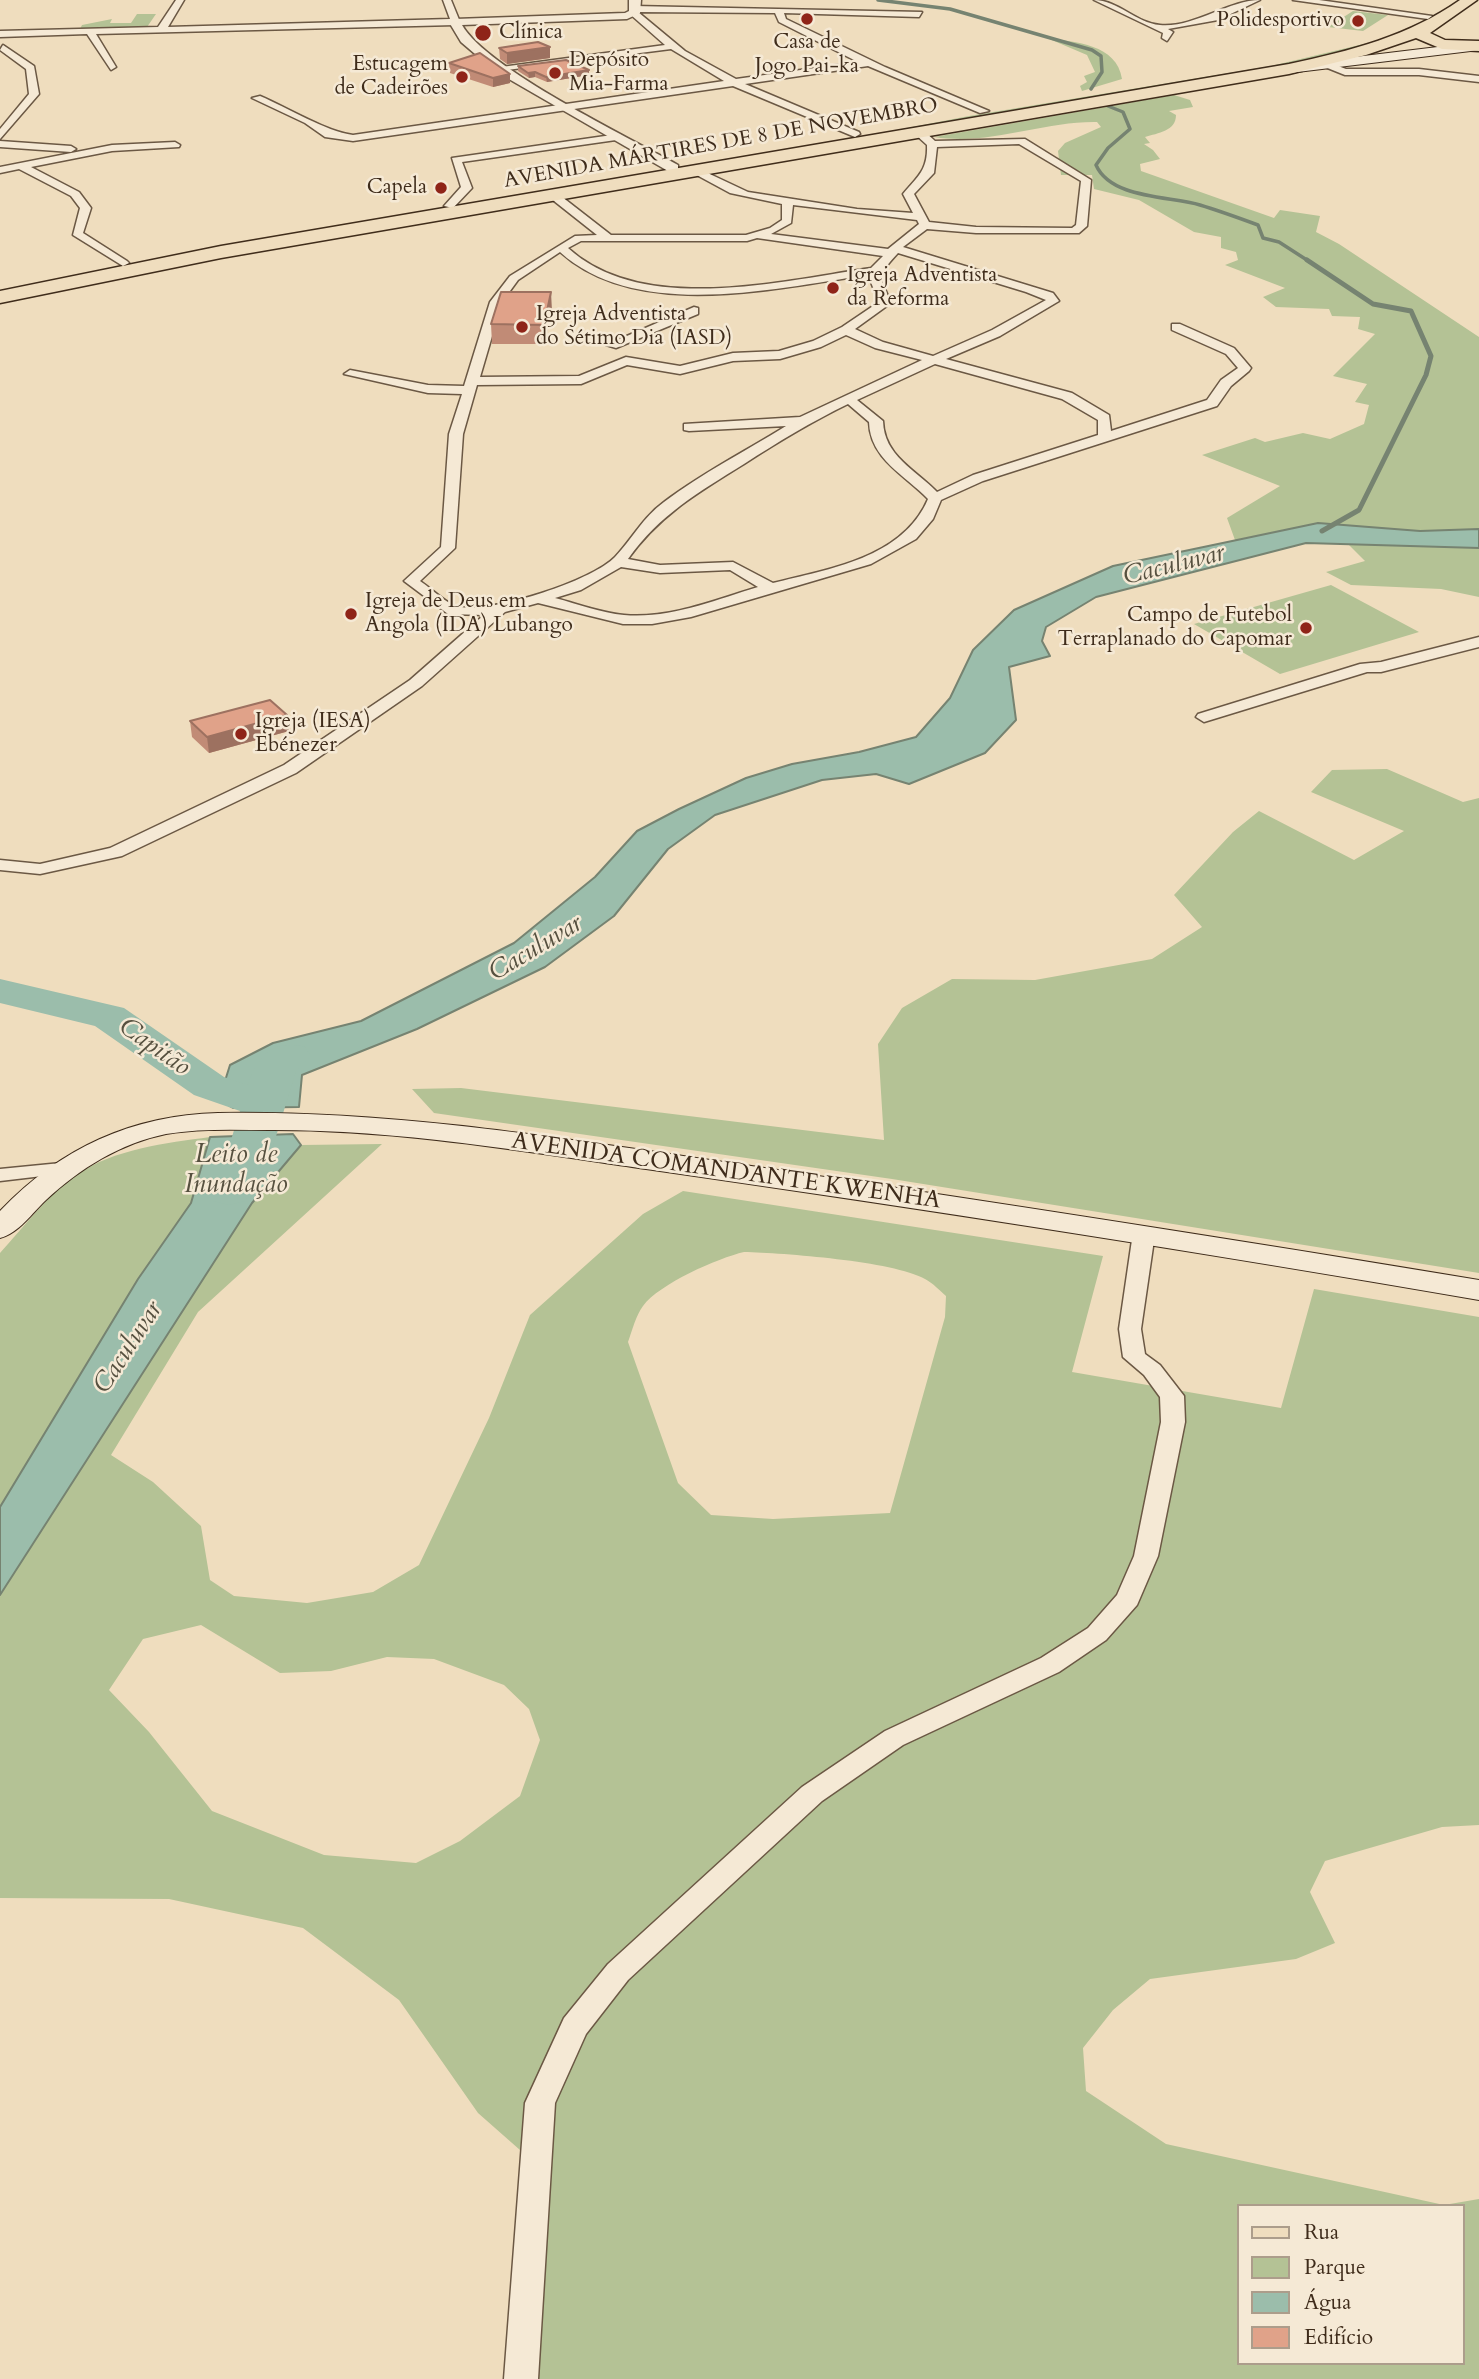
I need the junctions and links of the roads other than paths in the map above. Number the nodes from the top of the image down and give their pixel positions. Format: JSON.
{"nodes":[{"id":1,"x":180,"y":0,"type":"edge"},
{"id":2,"x":447,"y":0,"type":"edge"},
{"id":3,"x":1098,"y":0,"type":"edge"},
{"id":4,"x":1256,"y":0,"type":"edge"},
{"id":5,"x":1297,"y":0,"type":"edge"},
{"id":6,"x":1304,"y":0,"type":"edge"},
{"id":7,"x":1451,"y":0,"type":"edge"},
{"id":8,"x":1470,"y":0,"type":"edge"},
{"id":9,"x":1223,"y":2,"type":"dead end"},
{"id":10,"x":636,"y":5,"type":"edge"},
{"id":11,"x":1241,"y":9,"type":"junction"},
{"id":12,"x":779,"y":10,"type":"junction"},
{"id":13,"x":919,"y":14,"type":"dead end"},
{"id":14,"x":1432,"y":21,"type":"junction"},
{"id":15,"x":454,"y":22,"type":"junction"},
{"id":16,"x":1158,"y":28,"type":"junction"},
{"id":17,"x":161,"y":30,"type":"junction"},
{"id":18,"x":90,"y":32,"type":"junction"},
{"id":19,"x":39,"y":33,"type":"junction"},
{"id":20,"x":0,"y":34,"type":"edge"},
{"id":21,"x":1167,"y":38,"type":"dead end"},
{"id":22,"x":1479,"y":46,"type":"edge"},
{"id":23,"x":670,"y":47,"type":"junction"},
{"id":24,"x":2,"y":48,"type":"edge"},
{"id":25,"x":868,"y":63,"type":"junction"},
{"id":26,"x":1328,"y":65,"type":"junction"},
{"id":27,"x":111,"y":67,"type":"dead end"},
{"id":28,"x":499,"y":68,"type":"junction"},
{"id":29,"x":1289,"y":69,"type":"junction"},
{"id":30,"x":1479,"y":79,"type":"edge"},
{"id":31,"x":737,"y":82,"type":"junction"},
{"id":32,"x":1111,"y":95,"type":"junction"},
{"id":33,"x":257,"y":98,"type":"dead end"},
{"id":34,"x":1087,"y":99,"type":"junction"},
{"id":35,"x":568,"y":107,"type":"junction"},
{"id":36,"x":984,"y":111,"type":"junction"},
{"id":37,"x":855,"y":134,"type":"junction"},
{"id":38,"x":0,"y":136,"type":"edge"},
{"id":39,"x":619,"y":137,"type":"junction"},
{"id":40,"x":926,"y":139,"type":"junction"},
{"id":41,"x":0,"y":144,"type":"edge"},
{"id":42,"x":175,"y":145,"type":"dead end"},
{"id":43,"x":90,"y":152,"type":"junction"},
{"id":44,"x":21,"y":166,"type":"junction"},
{"id":45,"x":673,"y":168,"type":"junction"},
{"id":46,"x":0,"y":170,"type":"edge"},
{"id":47,"x":697,"y":171,"type":"junction"},
{"id":48,"x":553,"y":195,"type":"junction"},
{"id":49,"x":788,"y":202,"type":"junction"},
{"id":50,"x":449,"y":206,"type":"junction"},
{"id":51,"x":922,"y":221,"type":"junction"},
{"id":52,"x":761,"y":236,"type":"junction"},
{"id":53,"x":608,"y":238,"type":"junction"},
{"id":54,"x":561,"y":247,"type":"junction"},
{"id":55,"x":893,"y":251,"type":"junction"},
{"id":56,"x":122,"y":262,"type":"junction"},
{"id":57,"x":875,"y":271,"type":"junction"},
{"id":58,"x":0,"y":289,"type":"edge"},
{"id":59,"x":0,"y":297,"type":"edge"},
{"id":60,"x":694,"y":311,"type":"dead end"},
{"id":61,"x":1176,"y":327,"type":"dead end"},
{"id":62,"x":846,"y":330,"type":"junction"},
{"id":63,"x":879,"y":345,"type":"junction"},
{"id":64,"x":937,"y":359,"type":"junction"},
{"id":65,"x":626,"y":361,"type":"junction"},
{"id":66,"x":350,"y":374,"type":"dead end"},
{"id":67,"x":892,"y":378,"type":"junction"},
{"id":68,"x":470,"y":385,"type":"junction"},
{"id":69,"x":850,"y":400,"type":"junction"},
{"id":70,"x":803,"y":421,"type":"junction"},
{"id":71,"x":689,"y":427,"type":"dead end"},
{"id":72,"x":1105,"y":435,"type":"junction"},
{"id":73,"x":935,"y":498,"type":"junction"},
{"id":74,"x":619,"y":562,"type":"junction"},
{"id":75,"x":771,"y":588,"type":"junction"},
{"id":76,"x":539,"y":599,"type":"junction"},
{"id":77,"x":500,"y":609,"type":"junction"},
{"id":78,"x":1479,"y":642,"type":"edge"},
{"id":79,"x":1204,"y":717,"type":"dead end"},
{"id":80,"x":0,"y":865,"type":"edge"},
{"id":81,"x":61,"y":1169,"type":"junction"},
{"id":82,"x":0,"y":1175,"type":"edge"},
{"id":83,"x":0,"y":1229,"type":"edge"},
{"id":84,"x":1144,"y":1233,"type":"junction"},
{"id":85,"x":1479,"y":1290,"type":"edge"},
{"id":86,"x":521,"y":2379,"type":"edge"}],
"edges":[{"from":1,"to":17,"type":"street"},
{"from":2,"to":15,"type":"street"},
{"from":3,"to":16,"type":"street"},
{"from":4,"to":11,"type":"street"},
{"from":5,"to":6,"type":"street"},
{"from":6,"to":14,"type":"street"},
{"from":7,"to":14,"type":"main road"},
{"from":8,"to":14,"type":"main road"},
{"from":9,"to":11,"type":"street"},
{"from":10,"to":12,"type":"street"},
{"from":10,"to":15,"type":"street"},
{"from":10,"to":23,"type":"street"},
{"from":11,"to":16,"type":"street"},
{"from":12,"to":13,"type":"street"},
{"from":12,"to":25,"type":"street"},
{"from":14,"to":22,"type":"main road"},
{"from":14,"to":29,"type":"main road","name":"AVENIDA MÁRTIRES DE 8 DE NOVEMBRO"},
{"from":14,"to":32,"type":"main road","name":"AVENIDA MÁRTIRES DE 8 DE NOVEMBRO"},
{"from":15,"to":17,"type":"street"},
{"from":15,"to":28,"type":"street"},
{"from":16,"to":21,"type":"street"},
{"from":17,"to":18,"type":"street"},
{"from":18,"to":19,"type":"street"},
{"from":18,"to":27,"type":"street"},
{"from":19,"to":20,"type":"street"},
{"from":19,"to":24,"type":"street"},
{"from":22,"to":26,"type":"main road"},
{"from":23,"to":28,"type":"street"},
{"from":23,"to":31,"type":"street"},
{"from":24,"to":38,"type":"street"},
{"from":25,"to":31,"type":"street"},
{"from":25,"to":36,"type":"street"},
{"from":26,"to":29,"type":"main road"},
{"from":26,"to":30,"type":"street"},
{"from":28,"to":35,"type":"street"},
{"from":29,"to":32,"type":"main road","name":"AVENIDA MÁRTIRES DE 8 DE NOVEMBRO"},
{"from":31,"to":35,"type":"street"},
{"from":31,"to":37,"type":"street"},
{"from":32,"to":34,"type":"main road","name":"AVENIDA MÁRTIRES DE 8 DE NOVEMBRO"},
{"from":33,"to":35,"type":"street"},
{"from":34,"to":36,"type":"main road","name":"AVENIDA MÁRTIRES DE 8 DE NOVEMBRO"},
{"from":34,"to":40,"type":"main road","name":"AVENIDA MÁRTIRES DE 8 DE NOVEMBRO"},
{"from":35,"to":39,"type":"street"},
{"from":36,"to":37,"type":"main road","name":"AVENIDA MÁRTIRES DE 8 DE NOVEMBRO"},
{"from":37,"to":45,"type":"main road","name":"AVENIDA MÁRTIRES DE 8 DE NOVEMBRO"},
{"from":39,"to":45,"type":"street"},
{"from":39,"to":50,"type":"street"},
{"from":40,"to":47,"type":"main road","name":"AVENIDA MÁRTIRES DE 8 DE NOVEMBRO"},
{"from":40,"to":51,"type":"street"},
{"from":40,"to":51,"type":"street"},
{"from":41,"to":43,"type":"street"},
{"from":42,"to":43,"type":"street"},
{"from":43,"to":44,"type":"street"},
{"from":44,"to":46,"type":"street"},
{"from":44,"to":56,"type":"street"},
{"from":45,"to":50,"type":"main road","name":"AVENIDA MÁRTIRES DE 8 DE NOVEMBRO"},
{"from":47,"to":48,"type":"main road","name":"AVENIDA MÁRTIRES DE 8 DE NOVEMBRO"},
{"from":47,"to":49,"type":"street"},
{"from":48,"to":53,"type":"street"},
{"from":48,"to":59,"type":"main road","name":"AVENIDA MÁRTIRES DE 8 DE NOVEMBRO"},
{"from":49,"to":51,"type":"street"},
{"from":49,"to":52,"type":"street"},
{"from":50,"to":56,"type":"main road","name":"AVENIDA MÁRTIRES DE 8 DE NOVEMBRO"},
{"from":51,"to":55,"type":"street"},
{"from":52,"to":53,"type":"street"},
{"from":52,"to":55,"type":"street"},
{"from":53,"to":54,"type":"street"},
{"from":54,"to":57,"type":"street"},
{"from":54,"to":68,"type":"street"},
{"from":55,"to":57,"type":"street"},
{"from":55,"to":64,"type":"street"},
{"from":56,"to":58,"type":"main road","name":"AVENIDA MÁRTIRES DE 8 DE NOVEMBRO"},
{"from":57,"to":62,"type":"street"},
{"from":60,"to":65,"type":"street"},
{"from":61,"to":72,"type":"street"},
{"from":62,"to":63,"type":"street"},
{"from":62,"to":65,"type":"street"},
{"from":63,"to":64,"type":"street"},
{"from":63,"to":67,"type":"street"},
{"from":64,"to":67,"type":"street"},
{"from":64,"to":72,"type":"street"},
{"from":65,"to":68,"type":"street"},
{"from":66,"to":68,"type":"street"},
{"from":67,"to":69,"type":"street"},
{"from":68,"to":77,"type":"street"},
{"from":69,"to":70,"type":"street"},
{"from":69,"to":73,"type":"street"},
{"from":70,"to":71,"type":"street"},
{"from":70,"to":74,"type":"street"},
{"from":72,"to":73,"type":"street"},
{"from":73,"to":75,"type":"street"},
{"from":74,"to":75,"type":"street"},
{"from":74,"to":76,"type":"street"},
{"from":75,"to":76,"type":"street"},
{"from":76,"to":77,"type":"street"},
{"from":77,"to":80,"type":"street"},
{"from":78,"to":79,"type":"street"},
{"from":81,"to":82,"type":"street"},
{"from":81,"to":83,"type":"main road","name":"AVENIDA COMANDANTE KWENHA"},
{"from":81,"to":84,"type":"main road","name":"AVENIDA COMANDANTE KWENHA"},
{"from":84,"to":85,"type":"main road","name":"AVENIDA COMANDANTE KWENHA"},
{"from":84,"to":86,"type":"street"}]}
